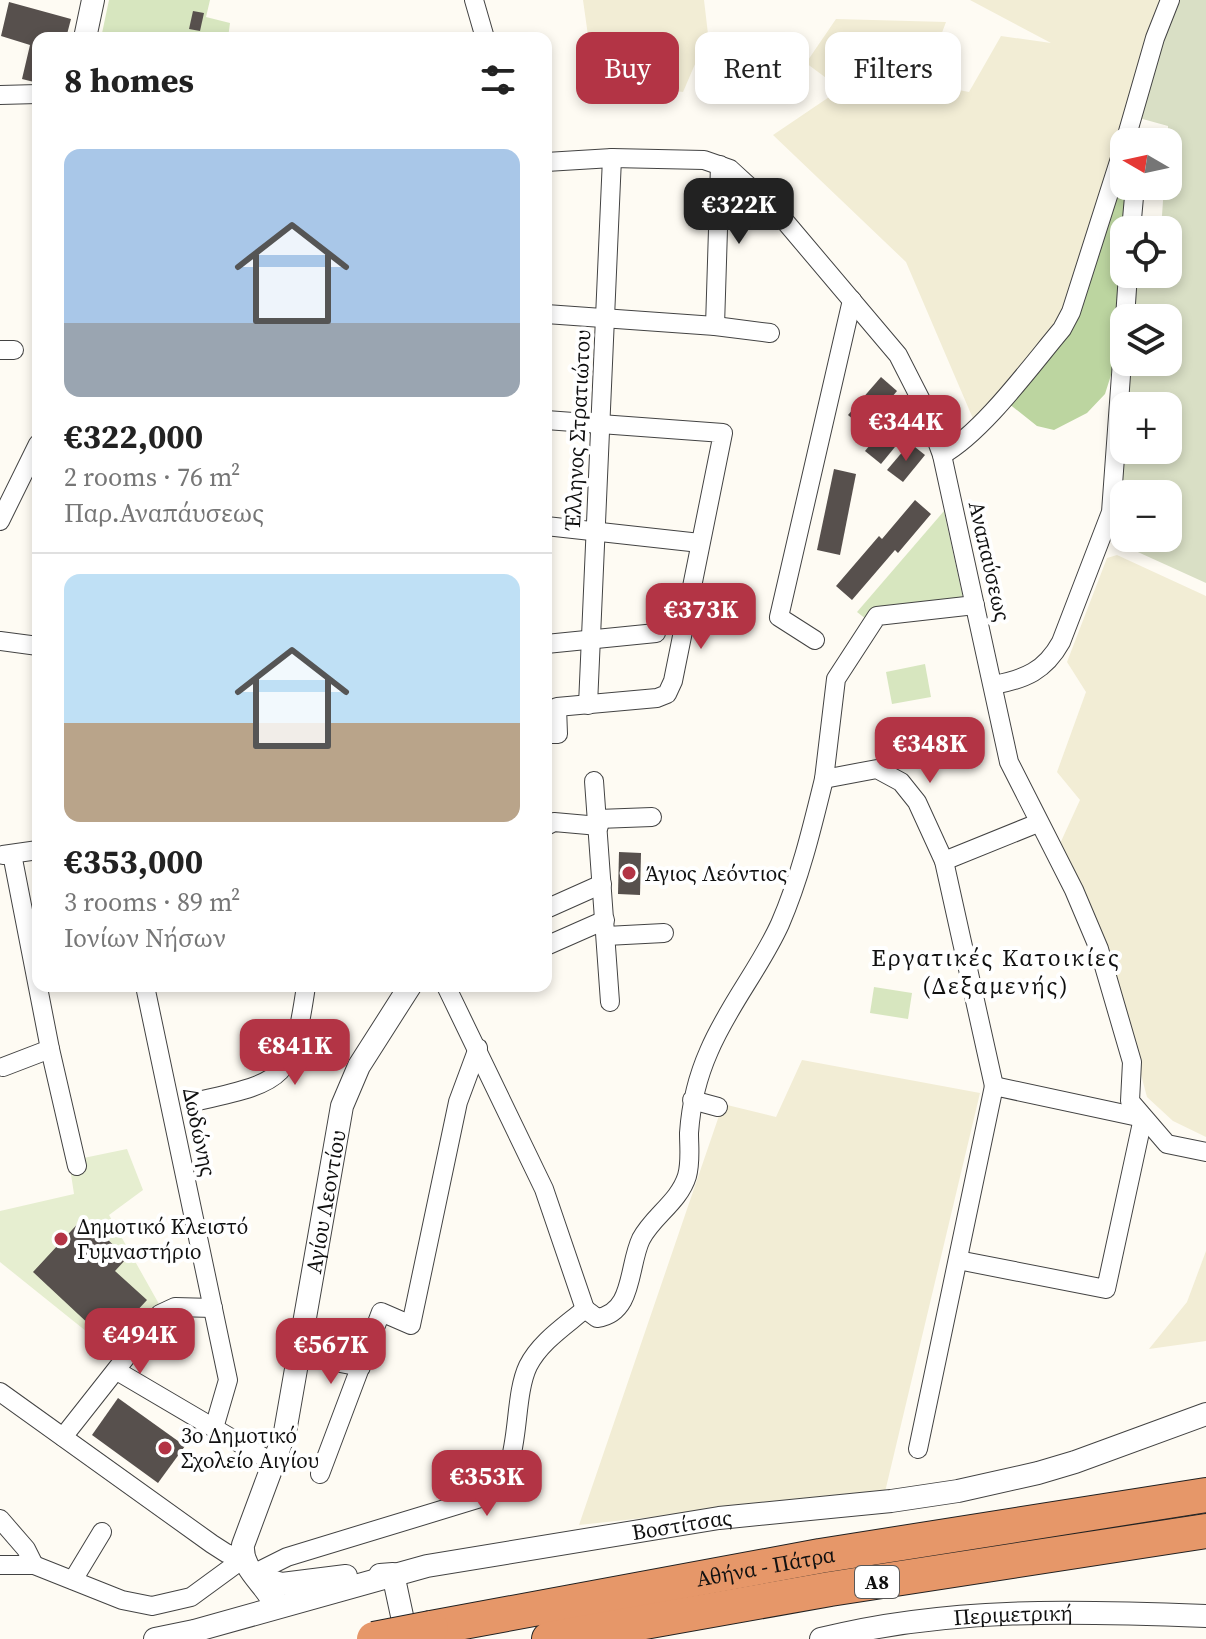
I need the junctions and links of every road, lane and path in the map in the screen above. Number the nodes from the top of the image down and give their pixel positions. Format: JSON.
{"nodes":[{"id":1,"x":93,"y":0,"type":"edge"},
{"id":2,"x":474,"y":0,"type":"edge"},
{"id":3,"x":1170,"y":0,"type":"edge"},
{"id":4,"x":86,"y":32,"type":"edge"},
{"id":5,"x":483,"y":32,"type":"edge"},
{"id":6,"x":32,"y":94,"type":"edge"},
{"id":7,"x":0,"y":95,"type":"edge"},
{"id":8,"x":1129,"y":128,"type":"edge"},
{"id":9,"x":612,"y":158,"type":"junction"},
{"id":10,"x":552,"y":162,"type":"edge"},
{"id":11,"x":720,"y":165,"type":"junction"},
{"id":12,"x":1110,"y":191,"type":"edge"},
{"id":13,"x":852,"y":300,"type":"junction"},
{"id":14,"x":552,"y":314,"type":"edge"},
{"id":15,"x":607,"y":318,"type":"junction"},
{"id":16,"x":715,"y":326,"type":"junction"},
{"id":17,"x":770,"y":333,"type":"dead end"},
{"id":18,"x":1121,"y":376,"type":"edge"},
{"id":19,"x":552,"y":420,"type":"edge"},
{"id":20,"x":601,"y":424,"type":"junction"},
{"id":21,"x":942,"y":455,"type":"junction"},
{"id":22,"x":32,"y":456,"type":"edge"},
{"id":23,"x":0,"y":521,"type":"edge"},
{"id":24,"x":552,"y":527,"type":"edge"},
{"id":25,"x":596,"y":531,"type":"junction"},
{"id":26,"x":700,"y":543,"type":"junction"},
{"id":27,"x":975,"y":605,"type":"junction"},
{"id":28,"x":656,"y":633,"type":"dead end"},
{"id":29,"x":591,"y":640,"type":"junction"},
{"id":30,"x":815,"y":640,"type":"dead end"},
{"id":31,"x":0,"y":641,"type":"edge"},
{"id":32,"x":552,"y":643,"type":"edge"},
{"id":33,"x":32,"y":645,"type":"edge"},
{"id":34,"x":994,"y":685,"type":"junction"},
{"id":35,"x":588,"y":705,"type":"junction"},
{"id":36,"x":552,"y":734,"type":"edge"},
{"id":37,"x":824,"y":779,"type":"junction"},
{"id":38,"x":594,"y":781,"type":"dead end"},
{"id":39,"x":652,"y":817,"type":"dead end"},
{"id":40,"x":552,"y":823,"type":"edge"},
{"id":41,"x":599,"y":823,"type":"junction"},
{"id":42,"x":1038,"y":823,"type":"junction"},
{"id":43,"x":32,"y":851,"type":"edge"},
{"id":44,"x":6,"y":854,"type":"edge"},
{"id":45,"x":944,"y":861,"type":"junction"},
{"id":46,"x":602,"y":884,"type":"junction"},
{"id":47,"x":552,"y":906,"type":"edge"},
{"id":48,"x":605,"y":928,"type":"junction"},
{"id":49,"x":664,"y":933,"type":"dead end"},
{"id":50,"x":552,"y":944,"type":"edge"},
{"id":51,"x":32,"y":969,"type":"edge"},
{"id":52,"x":37,"y":992,"type":"edge"},
{"id":53,"x":146,"y":992,"type":"edge"},
{"id":54,"x":305,"y":992,"type":"edge"},
{"id":55,"x":406,"y":992,"type":"edge"},
{"id":56,"x":451,"y":992,"type":"edge"},
{"id":57,"x":610,"y":1002,"type":"dead end"},
{"id":58,"x":478,"y":1048,"type":"junction"},
{"id":59,"x":50,"y":1049,"type":"junction"},
{"id":60,"x":3,"y":1067,"type":"dead end"},
{"id":61,"x":994,"y":1086,"type":"junction"},
{"id":62,"x":692,"y":1100,"type":"junction"},
{"id":63,"x":194,"y":1102,"type":"dead end"},
{"id":64,"x":718,"y":1107,"type":"dead end"},
{"id":65,"x":1143,"y":1118,"type":"junction"},
{"id":66,"x":1206,"y":1152,"type":"edge"},
{"id":67,"x":77,"y":1166,"type":"dead end"},
{"id":68,"x":958,"y":1260,"type":"junction"},
{"id":69,"x":213,"y":1308,"type":"junction"},
{"id":70,"x":585,"y":1309,"type":"junction"},
{"id":71,"x":299,"y":1355,"type":"junction"},
{"id":72,"x":361,"y":1367,"type":"junction"},
{"id":73,"x":117,"y":1371,"type":"junction"},
{"id":74,"x":0,"y":1392,"type":"edge"},
{"id":75,"x":1206,"y":1414,"type":"edge"},
{"id":76,"x":214,"y":1428,"type":"junction"},
{"id":77,"x":63,"y":1437,"type":"junction"},
{"id":78,"x":918,"y":1449,"type":"dead end"},
{"id":79,"x":275,"y":1464,"type":"junction"},
{"id":80,"x":320,"y":1474,"type":"dead end"},
{"id":81,"x":1206,"y":1495,"type":"edge"},
{"id":82,"x":0,"y":1519,"type":"edge"},
{"id":83,"x":1206,"y":1531,"type":"edge"},
{"id":84,"x":102,"y":1532,"type":"dead end"},
{"id":85,"x":0,"y":1565,"type":"edge"},
{"id":86,"x":34,"y":1565,"type":"junction"},
{"id":87,"x":251,"y":1570,"type":"junction"},
{"id":88,"x":393,"y":1574,"type":"junction"},
{"id":89,"x":73,"y":1580,"type":"junction"},
{"id":90,"x":276,"y":1607,"type":"junction"},
{"id":91,"x":1206,"y":1616,"type":"edge"},
{"id":92,"x":419,"y":1634,"type":"edge"},
{"id":93,"x":155,"y":1639,"type":"edge"},
{"id":94,"x":373,"y":1639,"type":"edge"},
{"id":95,"x":549,"y":1639,"type":"edge"},
{"id":96,"x":821,"y":1639,"type":"edge"}],
"edges":[{"from":1,"to":4,"type":"street"},
{"from":2,"to":5,"type":"street"},
{"from":3,"to":8,"type":"street"},
{"from":6,"to":7,"type":"street"},
{"from":9,"to":10,"type":"street","name":"Αναπαύσεως"},
{"from":9,"to":11,"type":"street","name":"Αναπαύσεως"},
{"from":9,"to":15,"type":"street","name":"Έλληνος Στρατιώτου"},
{"from":11,"to":13,"type":"street","name":"Αναπαύσεως"},
{"from":11,"to":16,"type":"street"},
{"from":12,"to":21,"type":"street"},
{"from":13,"to":21,"type":"street","name":"Αναπαύσεως"},
{"from":13,"to":30,"type":"street"},
{"from":14,"to":15,"type":"street"},
{"from":15,"to":16,"type":"street"},
{"from":15,"to":20,"type":"street","name":"Έλληνος Στρατιώτου"},
{"from":16,"to":17,"type":"street"},
{"from":18,"to":34,"type":"street"},
{"from":19,"to":20,"type":"street"},
{"from":20,"to":25,"type":"street","name":"Έλληνος Στρατιώτου"},
{"from":20,"to":26,"type":"street"},
{"from":21,"to":27,"type":"street","name":"Αναπαύσεως"},
{"from":22,"to":23,"type":"street"},
{"from":24,"to":25,"type":"street"},
{"from":25,"to":26,"type":"street"},
{"from":25,"to":29,"type":"street","name":"Έλληνος Στρατιώτου"},
{"from":26,"to":35,"type":"street"},
{"from":27,"to":34,"type":"street","name":"Αναπαύσεως"},
{"from":27,"to":37,"type":"street"},
{"from":28,"to":29,"type":"street"},
{"from":29,"to":32,"type":"street"},
{"from":29,"to":35,"type":"street","name":"Έλληνος Στρατιώτου"},
{"from":31,"to":33,"type":"street"},
{"from":34,"to":42,"type":"street","name":"Αναπαύσεως"},
{"from":35,"to":36,"type":"street"},
{"from":37,"to":45,"type":"street"},
{"from":37,"to":62,"type":"street"},
{"from":38,"to":41,"type":"street"},
{"from":39,"to":41,"type":"street"},
{"from":40,"to":41,"type":"street"},
{"from":41,"to":46,"type":"street"},
{"from":42,"to":45,"type":"street"},
{"from":42,"to":65,"type":"street","name":"Αναπαύσεως"},
{"from":43,"to":44,"type":"street"},
{"from":44,"to":51,"type":"street"},
{"from":45,"to":61,"type":"street"},
{"from":46,"to":47,"type":"street"},
{"from":46,"to":48,"type":"street"},
{"from":48,"to":49,"type":"street"},
{"from":48,"to":50,"type":"street"},
{"from":48,"to":57,"type":"street"},
{"from":52,"to":59,"type":"street"},
{"from":53,"to":69,"type":"street","name":"Δωδώνης"},
{"from":54,"to":63,"type":"street"},
{"from":55,"to":71,"type":"street","name":"Αγίου Λεοντίου"},
{"from":56,"to":58,"type":"street"},
{"from":58,"to":70,"type":"street"},
{"from":58,"to":72,"type":"street"},
{"from":59,"to":60,"type":"street"},
{"from":59,"to":67,"type":"street"},
{"from":61,"to":65,"type":"street"},
{"from":61,"to":68,"type":"street"},
{"from":62,"to":64,"type":"street"},
{"from":62,"to":70,"type":"street"},
{"from":65,"to":66,"type":"street","name":"Αναπαύσεως"},
{"from":65,"to":68,"type":"street"},
{"from":68,"to":78,"type":"street"},
{"from":69,"to":73,"type":"street"},
{"from":69,"to":76,"type":"street","name":"Δωδώνης"},
{"from":70,"to":87,"type":"street"},
{"from":71,"to":72,"type":"street"},
{"from":71,"to":79,"type":"street","name":"Αγίου Λεοντίου"},
{"from":72,"to":80,"type":"street"},
{"from":73,"to":76,"type":"street"},
{"from":73,"to":77,"type":"street"},
{"from":74,"to":77,"type":"street"},
{"from":75,"to":88,"type":"street","name":"Βοστίτσας"},
{"from":76,"to":79,"type":"street"},
{"from":77,"to":87,"type":"street"},
{"from":79,"to":87,"type":"street","name":"Αγίου Λεοντίου"},
{"from":81,"to":92,"type":"highway","name":"Αθήνα - Πάτρα","number":"Α8"},
{"from":82,"to":86,"type":"street"},
{"from":83,"to":95,"type":"highway","name":"Αθήνα - Πάτρα","number":"Α8"},
{"from":84,"to":89,"type":"street"},
{"from":85,"to":86,"type":"street"},
{"from":86,"to":89,"type":"street"},
{"from":87,"to":88,"type":"street"},
{"from":87,"to":89,"type":"street"},
{"from":87,"to":90,"type":"street"},
{"from":88,"to":90,"type":"street","name":"Βοστίτσας"},
{"from":88,"to":92,"type":"street"},
{"from":90,"to":93,"type":"street","name":"Βοστίτσας"},
{"from":91,"to":96,"type":"street","name":"Περιμετρική"},
{"from":92,"to":94,"type":"highway","name":"Αθήνα - Πάτρα","number":"Α8","bridge":true}]}
